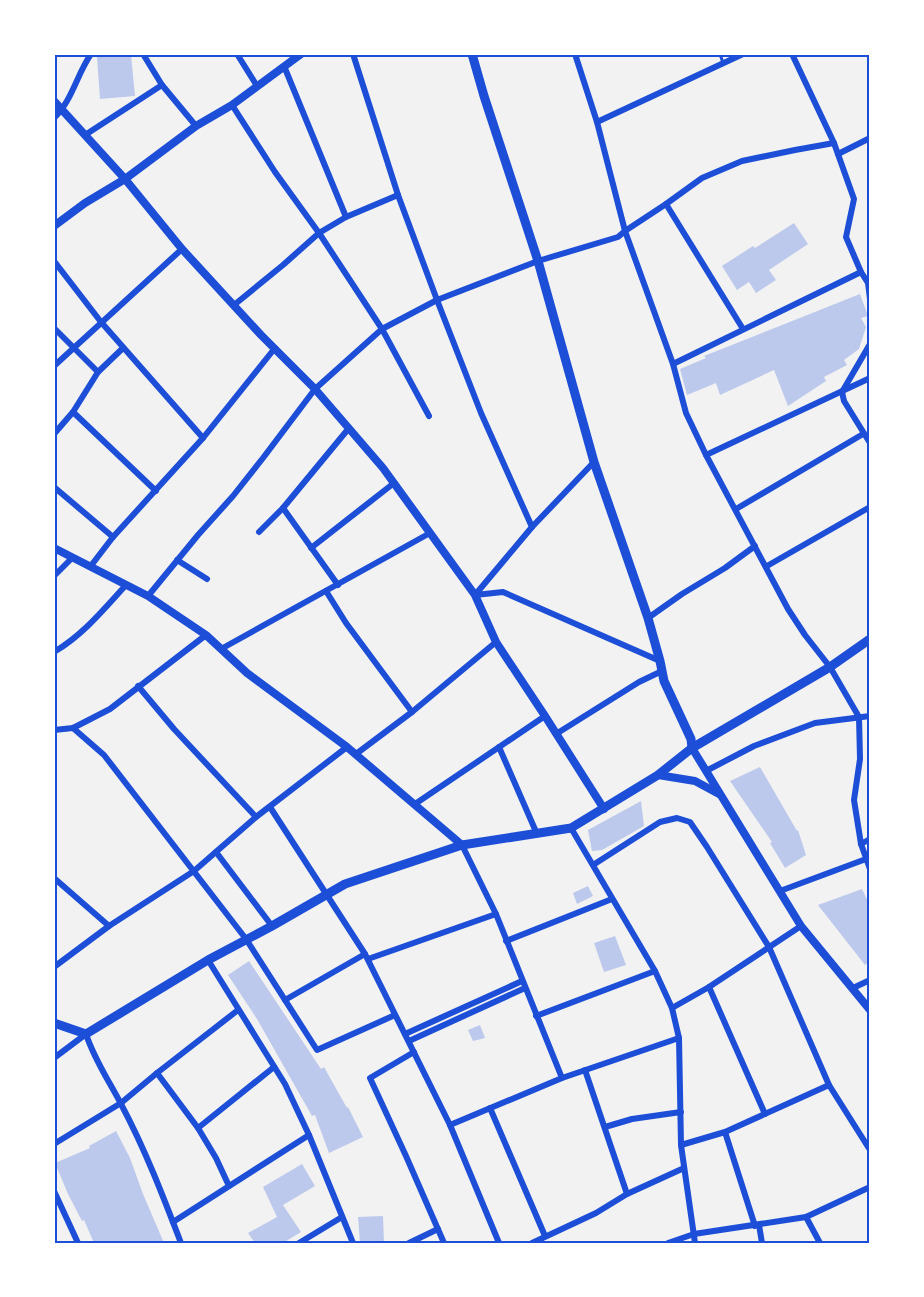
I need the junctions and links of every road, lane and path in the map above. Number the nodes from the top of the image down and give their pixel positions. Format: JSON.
{"nodes":[{"id":1,"x":91,"y":54,"type":"edge"},
{"id":2,"x":237,"y":54,"type":"edge"},
{"id":3,"x":301,"y":54,"type":"edge"},
{"id":4,"x":353,"y":54,"type":"edge"},
{"id":5,"x":472,"y":54,"type":"edge"},
{"id":6,"x":576,"y":54,"type":"edge"},
{"id":7,"x":720,"y":54,"type":"edge"},
{"id":8,"x":743,"y":54,"type":"edge"},
{"id":9,"x":792,"y":54,"type":"edge"},
{"id":10,"x":146,"y":55,"type":"edge"},
{"id":11,"x":723,"y":63,"type":"junction"},
{"id":12,"x":284,"y":66,"type":"junction"},
{"id":13,"x":162,"y":85,"type":"junction"},
{"id":14,"x":257,"y":86,"type":"junction"},
{"id":15,"x":54,"y":100,"type":"edge"},
{"id":16,"x":232,"y":105,"type":"junction"},
{"id":17,"x":63,"y":110,"type":"junction"},
{"id":18,"x":54,"y":118,"type":"edge"},
{"id":19,"x":597,"y":122,"type":"junction"},
{"id":20,"x":196,"y":126,"type":"junction"},
{"id":21,"x":85,"y":135,"type":"junction"},
{"id":22,"x":870,"y":138,"type":"edge"},
{"id":23,"x":834,"y":143,"type":"junction"},
{"id":24,"x":838,"y":154,"type":"junction"},
{"id":25,"x":125,"y":179,"type":"junction"},
{"id":26,"x":398,"y":195,"type":"junction"},
{"id":27,"x":666,"y":204,"type":"junction"},
{"id":28,"x":346,"y":217,"type":"junction"},
{"id":29,"x":54,"y":226,"type":"edge"},
{"id":30,"x":625,"y":231,"type":"junction"},
{"id":31,"x":319,"y":233,"type":"junction"},
{"id":32,"x":182,"y":249,"type":"junction"},
{"id":33,"x":54,"y":261,"type":"edge"},
{"id":34,"x":538,"y":261,"type":"junction"},
{"id":35,"x":861,"y":272,"type":"junction"},
{"id":36,"x":869,"y":283,"type":"edge"},
{"id":37,"x":870,"y":299,"type":"edge"},
{"id":38,"x":437,"y":300,"type":"junction"},
{"id":39,"x":234,"y":305,"type":"junction"},
{"id":40,"x":101,"y":322,"type":"junction"},
{"id":41,"x":54,"y":328,"type":"edge"},
{"id":42,"x":743,"y":329,"type":"junction"},
{"id":43,"x":382,"y":330,"type":"junction"},
{"id":44,"x":870,"y":344,"type":"edge"},
{"id":45,"x":73,"y":347,"type":"junction"},
{"id":46,"x":123,"y":348,"type":"junction"},
{"id":47,"x":274,"y":348,"type":"junction"},
{"id":48,"x":673,"y":364,"type":"junction"},
{"id":49,"x":54,"y":366,"type":"edge"},
{"id":50,"x":98,"y":372,"type":"junction"},
{"id":51,"x":870,"y":378,"type":"edge"},
{"id":52,"x":315,"y":389,"type":"junction"},
{"id":53,"x":842,"y":392,"type":"junction"},
{"id":54,"x":73,"y":412,"type":"junction"},
{"id":55,"x":429,"y":416,"type":"dead end"},
{"id":56,"x":54,"y":422,"type":"edge"},
{"id":57,"x":60,"y":428,"type":"junction"},
{"id":58,"x":349,"y":428,"type":"junction"},
{"id":59,"x":54,"y":434,"type":"edge"},
{"id":60,"x":863,"y":434,"type":"junction"},
{"id":61,"x":203,"y":438,"type":"junction"},
{"id":62,"x":870,"y":443,"type":"edge"},
{"id":63,"x":706,"y":455,"type":"junction"},
{"id":64,"x":594,"y":462,"type":"junction"},
{"id":65,"x":394,"y":483,"type":"junction"},
{"id":66,"x":54,"y":487,"type":"edge"},
{"id":67,"x":156,"y":491,"type":"junction"},
{"id":68,"x":870,"y":507,"type":"edge"},
{"id":69,"x":284,"y":508,"type":"junction"},
{"id":70,"x":736,"y":509,"type":"junction"},
{"id":71,"x":532,"y":527,"type":"junction"},
{"id":72,"x":259,"y":532,"type":"dead end"},
{"id":73,"x":430,"y":533,"type":"junction"},
{"id":74,"x":113,"y":537,"type":"junction"},
{"id":75,"x":755,"y":546,"type":"junction"},
{"id":76,"x":54,"y":548,"type":"edge"},
{"id":77,"x":311,"y":549,"type":"junction"},
{"id":78,"x":72,"y":558,"type":"junction"},
{"id":79,"x":177,"y":560,"type":"junction"},
{"id":80,"x":766,"y":566,"type":"junction"},
{"id":81,"x":90,"y":567,"type":"junction"},
{"id":82,"x":54,"y":576,"type":"edge"},
{"id":83,"x":207,"y":579,"type":"dead end"},
{"id":84,"x":126,"y":585,"type":"junction"},
{"id":85,"x":338,"y":585,"type":"junction"},
{"id":86,"x":326,"y":591,"type":"junction"},
{"id":87,"x":475,"y":595,"type":"junction"},
{"id":88,"x":148,"y":597,"type":"junction"},
{"id":89,"x":648,"y":618,"type":"junction"},
{"id":90,"x":206,"y":635,"type":"junction"},
{"id":91,"x":870,"y":639,"type":"edge"},
{"id":92,"x":496,"y":642,"type":"junction"},
{"id":93,"x":221,"y":649,"type":"junction"},
{"id":94,"x":54,"y":652,"type":"edge"},
{"id":95,"x":661,"y":666,"type":"junction"},
{"id":96,"x":830,"y":667,"type":"junction"},
{"id":97,"x":138,"y":686,"type":"junction"},
{"id":98,"x":412,"y":712,"type":"junction"},
{"id":99,"x":545,"y":716,"type":"junction"},
{"id":100,"x":870,"y":716,"type":"edge"},
{"id":101,"x":859,"y":717,"type":"junction"},
{"id":102,"x":73,"y":728,"type":"junction"},
{"id":103,"x":54,"y":730,"type":"edge"},
{"id":104,"x":556,"y":734,"type":"junction"},
{"id":105,"x":347,"y":747,"type":"junction"},
{"id":106,"x":499,"y":747,"type":"junction"},
{"id":107,"x":692,"y":748,"type":"junction"},
{"id":108,"x":356,"y":754,"type":"junction"},
{"id":109,"x":706,"y":771,"type":"junction"},
{"id":110,"x":658,"y":775,"type":"junction"},
{"id":111,"x":721,"y":795,"type":"junction"},
{"id":112,"x":415,"y":804,"type":"junction"},
{"id":113,"x":270,"y":807,"type":"junction"},
{"id":114,"x":604,"y":809,"type":"junction"},
{"id":115,"x":256,"y":817,"type":"junction"},
{"id":116,"x":572,"y":828,"type":"junction"},
{"id":117,"x":537,"y":834,"type":"junction"},
{"id":118,"x":870,"y":839,"type":"edge"},
{"id":119,"x":861,"y":844,"type":"junction"},
{"id":120,"x":462,"y":845,"type":"junction"},
{"id":121,"x":216,"y":852,"type":"junction"},
{"id":122,"x":866,"y":859,"type":"junction"},
{"id":123,"x":592,"y":865,"type":"junction"},
{"id":124,"x":870,"y":869,"type":"edge"},
{"id":125,"x":194,"y":871,"type":"junction"},
{"id":126,"x":54,"y":878,"type":"edge"},
{"id":127,"x":780,"y":891,"type":"junction"},
{"id":128,"x":327,"y":894,"type":"junction"},
{"id":129,"x":612,"y":899,"type":"junction"},
{"id":130,"x":496,"y":914,"type":"junction"},
{"id":131,"x":109,"y":926,"type":"junction"},
{"id":132,"x":272,"y":926,"type":"junction"},
{"id":133,"x":801,"y":926,"type":"junction"},
{"id":134,"x":246,"y":939,"type":"junction"},
{"id":135,"x":506,"y":941,"type":"junction"},
{"id":136,"x":769,"y":947,"type":"junction"},
{"id":137,"x":366,"y":956,"type":"junction"},
{"id":138,"x":208,"y":960,"type":"junction"},
{"id":139,"x":54,"y":967,"type":"edge"},
{"id":140,"x":655,"y":971,"type":"junction"},
{"id":141,"x":870,"y":980,"type":"edge"},
{"id":142,"x":522,"y":981,"type":"junction"},
{"id":143,"x":709,"y":987,"type":"junction"},
{"id":144,"x":525,"y":988,"type":"junction"},
{"id":145,"x":853,"y":988,"type":"junction"},
{"id":146,"x":285,"y":1000,"type":"junction"},
{"id":147,"x":672,"y":1008,"type":"junction"},
{"id":148,"x":238,"y":1010,"type":"junction"},
{"id":149,"x":870,"y":1010,"type":"edge"},
{"id":150,"x":395,"y":1015,"type":"junction"},
{"id":151,"x":536,"y":1016,"type":"junction"},
{"id":152,"x":54,"y":1023,"type":"edge"},
{"id":153,"x":86,"y":1034,"type":"junction"},
{"id":154,"x":405,"y":1034,"type":"junction"},
{"id":155,"x":679,"y":1038,"type":"junction"},
{"id":156,"x":409,"y":1041,"type":"junction"},
{"id":157,"x":414,"y":1052,"type":"junction"},
{"id":158,"x":54,"y":1058,"type":"edge"},
{"id":159,"x":274,"y":1067,"type":"junction"},
{"id":160,"x":585,"y":1070,"type":"junction"},
{"id":161,"x":157,"y":1073,"type":"junction"},
{"id":162,"x":562,"y":1078,"type":"junction"},
{"id":163,"x":829,"y":1085,"type":"junction"},
{"id":164,"x":121,"y":1103,"type":"junction"},
{"id":165,"x":490,"y":1108,"type":"junction"},
{"id":166,"x":681,"y":1112,"type":"junction"},
{"id":167,"x":765,"y":1114,"type":"junction"},
{"id":168,"x":450,"y":1125,"type":"junction"},
{"id":169,"x":605,"y":1127,"type":"junction"},
{"id":170,"x":198,"y":1128,"type":"junction"},
{"id":171,"x":725,"y":1132,"type":"junction"},
{"id":172,"x":309,"y":1135,"type":"junction"},
{"id":173,"x":54,"y":1144,"type":"edge"},
{"id":174,"x":681,"y":1145,"type":"junction"},
{"id":175,"x":870,"y":1150,"type":"edge"},
{"id":176,"x":684,"y":1168,"type":"junction"},
{"id":177,"x":229,"y":1186,"type":"junction"},
{"id":178,"x":870,"y":1187,"type":"edge"},
{"id":179,"x":54,"y":1191,"type":"edge"},
{"id":180,"x":627,"y":1194,"type":"junction"},
{"id":181,"x":342,"y":1217,"type":"junction"},
{"id":182,"x":806,"y":1217,"type":"junction"},
{"id":183,"x":173,"y":1222,"type":"junction"},
{"id":184,"x":757,"y":1225,"type":"junction"},
{"id":185,"x":438,"y":1229,"type":"junction"},
{"id":186,"x":694,"y":1234,"type":"junction"},
{"id":187,"x":545,"y":1236,"type":"junction"},
{"id":188,"x":78,"y":1243,"type":"edge"},
{"id":189,"x":181,"y":1243,"type":"edge"},
{"id":190,"x":299,"y":1243,"type":"edge"},
{"id":191,"x":353,"y":1243,"type":"edge"},
{"id":192,"x":409,"y":1243,"type":"edge"},
{"id":193,"x":444,"y":1243,"type":"edge"},
{"id":194,"x":499,"y":1243,"type":"edge"},
{"id":195,"x":532,"y":1243,"type":"edge"},
{"id":196,"x":668,"y":1243,"type":"edge"},
{"id":197,"x":695,"y":1243,"type":"edge"},
{"id":198,"x":762,"y":1243,"type":"edge"},
{"id":199,"x":820,"y":1243,"type":"edge"}],
"edges":[{"from":1,"to":17,"type":"street"},
{"from":2,"to":14,"type":"street"},
{"from":3,"to":12,"type":"street"},
{"from":4,"to":26,"type":"street"},
{"from":5,"to":34,"type":"main road"},
{"from":6,"to":19,"type":"street"},
{"from":7,"to":11,"type":"lane"},
{"from":8,"to":11,"type":"street"},
{"from":9,"to":23,"type":"street"},
{"from":10,"to":13,"type":"street"},
{"from":11,"to":19,"type":"street"},
{"from":12,"to":14,"type":"street"},
{"from":12,"to":28,"type":"street"},
{"from":13,"to":20,"type":"street"},
{"from":13,"to":21,"type":"street"},
{"from":14,"to":16,"type":"street"},
{"from":15,"to":17,"type":"street"},
{"from":16,"to":20,"type":"street"},
{"from":16,"to":31,"type":"street"},
{"from":17,"to":18,"type":"street"},
{"from":17,"to":21,"type":"street"},
{"from":19,"to":30,"type":"street"},
{"from":20,"to":25,"type":"street"},
{"from":21,"to":25,"type":"street"},
{"from":22,"to":24,"type":"street"},
{"from":23,"to":24,"type":"street"},
{"from":23,"to":27,"type":"street"},
{"from":24,"to":35,"type":"street"},
{"from":25,"to":29,"type":"street"},
{"from":25,"to":32,"type":"street"},
{"from":26,"to":28,"type":"street"},
{"from":26,"to":38,"type":"street"},
{"from":27,"to":30,"type":"street"},
{"from":27,"to":42,"type":"street"},
{"from":28,"to":31,"type":"street"},
{"from":30,"to":34,"type":"street"},
{"from":30,"to":48,"type":"street"},
{"from":31,"to":39,"type":"street"},
{"from":31,"to":43,"type":"street"},
{"from":32,"to":39,"type":"street"},
{"from":32,"to":40,"type":"street"},
{"from":33,"to":40,"type":"street"},
{"from":34,"to":38,"type":"street"},
{"from":34,"to":64,"type":"main road"},
{"from":35,"to":36,"type":"street"},
{"from":35,"to":42,"type":"street"},
{"from":36,"to":37,"type":"street"},
{"from":38,"to":43,"type":"street"},
{"from":38,"to":71,"type":"street"},
{"from":39,"to":47,"type":"street"},
{"from":40,"to":45,"type":"street"},
{"from":40,"to":46,"type":"street"},
{"from":41,"to":45,"type":"street"},
{"from":42,"to":48,"type":"street"},
{"from":43,"to":52,"type":"street"},
{"from":43,"to":55,"type":"street"},
{"from":44,"to":53,"type":"street"},
{"from":45,"to":49,"type":"street"},
{"from":45,"to":50,"type":"street"},
{"from":46,"to":50,"type":"street"},
{"from":46,"to":61,"type":"street"},
{"from":47,"to":52,"type":"street"},
{"from":47,"to":61,"type":"street"},
{"from":48,"to":63,"type":"street"},
{"from":50,"to":54,"type":"street"},
{"from":51,"to":53,"type":"street"},
{"from":52,"to":58,"type":"street"},
{"from":52,"to":79,"type":"street"},
{"from":53,"to":60,"type":"street"},
{"from":53,"to":63,"type":"street"},
{"from":54,"to":57,"type":"street"},
{"from":54,"to":67,"type":"street"},
{"from":56,"to":57,"type":"street"},
{"from":57,"to":59,"type":"street"},
{"from":58,"to":65,"type":"street"},
{"from":58,"to":69,"type":"street"},
{"from":60,"to":62,"type":"street"},
{"from":60,"to":70,"type":"street"},
{"from":61,"to":67,"type":"street"},
{"from":63,"to":70,"type":"street"},
{"from":64,"to":71,"type":"street"},
{"from":64,"to":89,"type":"main road"},
{"from":65,"to":73,"type":"street"},
{"from":65,"to":77,"type":"street"},
{"from":66,"to":74,"type":"street"},
{"from":67,"to":74,"type":"street"},
{"from":68,"to":80,"type":"street"},
{"from":69,"to":72,"type":"street"},
{"from":69,"to":77,"type":"street"},
{"from":70,"to":75,"type":"street"},
{"from":71,"to":87,"type":"street"},
{"from":73,"to":85,"type":"street"},
{"from":73,"to":87,"type":"street"},
{"from":74,"to":81,"type":"street"},
{"from":75,"to":80,"type":"street"},
{"from":75,"to":89,"type":"street"},
{"from":76,"to":78,"type":"street"},
{"from":77,"to":85,"type":"street"},
{"from":78,"to":81,"type":"street"},
{"from":78,"to":82,"type":"street"},
{"from":79,"to":83,"type":"street"},
{"from":79,"to":88,"type":"street"},
{"from":80,"to":96,"type":"street"},
{"from":81,"to":84,"type":"street"},
{"from":84,"to":88,"type":"street"},
{"from":84,"to":94,"type":"street"},
{"from":85,"to":86,"type":"street"},
{"from":86,"to":93,"type":"street"},
{"from":86,"to":98,"type":"street"},
{"from":87,"to":92,"type":"street"},
{"from":87,"to":95,"type":"street"},
{"from":88,"to":90,"type":"street"},
{"from":89,"to":95,"type":"main road"},
{"from":90,"to":93,"type":"street"},
{"from":90,"to":97,"type":"street"},
{"from":91,"to":96,"type":"main road"},
{"from":92,"to":98,"type":"street"},
{"from":92,"to":99,"type":"street"},
{"from":93,"to":105,"type":"street"},
{"from":95,"to":104,"type":"street"},
{"from":95,"to":107,"type":"main road"},
{"from":96,"to":101,"type":"street"},
{"from":96,"to":107,"type":"main road"},
{"from":97,"to":102,"type":"street"},
{"from":97,"to":115,"type":"street"},
{"from":98,"to":108,"type":"street"},
{"from":99,"to":104,"type":"street"},
{"from":99,"to":106,"type":"street"},
{"from":100,"to":101,"type":"street"},
{"from":101,"to":109,"type":"street"},
{"from":101,"to":119,"type":"street"},
{"from":102,"to":103,"type":"street"},
{"from":102,"to":125,"type":"street"},
{"from":104,"to":114,"type":"street"},
{"from":105,"to":108,"type":"street"},
{"from":105,"to":113,"type":"street"},
{"from":106,"to":112,"type":"street"},
{"from":106,"to":117,"type":"street"},
{"from":107,"to":109,"type":"street"},
{"from":107,"to":110,"type":"main road"},
{"from":108,"to":112,"type":"street"},
{"from":109,"to":111,"type":"street"},
{"from":110,"to":111,"type":"street"},
{"from":110,"to":114,"type":"main road"},
{"from":111,"to":127,"type":"street"},
{"from":112,"to":120,"type":"street"},
{"from":113,"to":115,"type":"street"},
{"from":113,"to":128,"type":"street"},
{"from":114,"to":116,"type":"main road"},
{"from":115,"to":121,"type":"street"},
{"from":116,"to":117,"type":"main road"},
{"from":116,"to":123,"type":"street"},
{"from":117,"to":120,"type":"main road"},
{"from":118,"to":119,"type":"street"},
{"from":119,"to":122,"type":"street"},
{"from":120,"to":128,"type":"main road"},
{"from":120,"to":130,"type":"street"},
{"from":121,"to":125,"type":"street"},
{"from":121,"to":132,"type":"street"},
{"from":122,"to":124,"type":"street"},
{"from":122,"to":127,"type":"street"},
{"from":123,"to":129,"type":"street"},
{"from":123,"to":136,"type":"street"},
{"from":125,"to":131,"type":"street"},
{"from":125,"to":134,"type":"street"},
{"from":126,"to":131,"type":"street"},
{"from":127,"to":133,"type":"street"},
{"from":128,"to":132,"type":"main road"},
{"from":128,"to":137,"type":"street"},
{"from":129,"to":135,"type":"street"},
{"from":129,"to":140,"type":"street"},
{"from":130,"to":135,"type":"street"},
{"from":130,"to":137,"type":"street"},
{"from":131,"to":139,"type":"street"},
{"from":132,"to":134,"type":"main road"},
{"from":133,"to":136,"type":"street"},
{"from":133,"to":145,"type":"street"},
{"from":134,"to":138,"type":"main road"},
{"from":134,"to":146,"type":"street"},
{"from":135,"to":142,"type":"street"},
{"from":136,"to":143,"type":"street"},
{"from":136,"to":163,"type":"street"},
{"from":137,"to":146,"type":"street"},
{"from":137,"to":150,"type":"street"},
{"from":138,"to":148,"type":"street"},
{"from":138,"to":153,"type":"main road"},
{"from":140,"to":147,"type":"street"},
{"from":140,"to":151,"type":"street"},
{"from":141,"to":145,"type":"street"},
{"from":142,"to":144,"type":"street"},
{"from":142,"to":154,"type":"street"},
{"from":143,"to":147,"type":"street"},
{"from":143,"to":167,"type":"street"},
{"from":144,"to":151,"type":"street"},
{"from":144,"to":156,"type":"street"},
{"from":145,"to":149,"type":"street"},
{"from":146,"to":150,"type":"street"},
{"from":147,"to":155,"type":"street"},
{"from":148,"to":159,"type":"street"},
{"from":148,"to":161,"type":"street"},
{"from":150,"to":154,"type":"street"},
{"from":151,"to":162,"type":"street"},
{"from":152,"to":153,"type":"main road"},
{"from":153,"to":158,"type":"street"},
{"from":153,"to":164,"type":"street"},
{"from":154,"to":156,"type":"street"},
{"from":155,"to":160,"type":"street"},
{"from":155,"to":166,"type":"street"},
{"from":156,"to":157,"type":"street"},
{"from":157,"to":168,"type":"street"},
{"from":157,"to":185,"type":"street"},
{"from":159,"to":170,"type":"street"},
{"from":159,"to":172,"type":"street"},
{"from":160,"to":162,"type":"street"},
{"from":160,"to":169,"type":"street"},
{"from":161,"to":164,"type":"street"},
{"from":161,"to":170,"type":"street"},
{"from":162,"to":165,"type":"street"},
{"from":163,"to":167,"type":"street"},
{"from":163,"to":175,"type":"street"},
{"from":164,"to":173,"type":"street"},
{"from":164,"to":183,"type":"street"},
{"from":165,"to":168,"type":"street"},
{"from":165,"to":187,"type":"street"},
{"from":166,"to":169,"type":"street"},
{"from":166,"to":174,"type":"street"},
{"from":167,"to":171,"type":"street"},
{"from":168,"to":194,"type":"street"},
{"from":169,"to":180,"type":"street"},
{"from":170,"to":177,"type":"street"},
{"from":171,"to":174,"type":"street"},
{"from":171,"to":184,"type":"street"},
{"from":172,"to":177,"type":"street"},
{"from":172,"to":181,"type":"street"},
{"from":174,"to":176,"type":"street"},
{"from":176,"to":180,"type":"street"},
{"from":176,"to":186,"type":"street"},
{"from":177,"to":183,"type":"street"},
{"from":178,"to":182,"type":"street"},
{"from":179,"to":188,"type":"street"},
{"from":180,"to":187,"type":"street"},
{"from":181,"to":190,"type":"street"},
{"from":181,"to":191,"type":"street"},
{"from":182,"to":184,"type":"street"},
{"from":182,"to":199,"type":"street"},
{"from":183,"to":189,"type":"street"},
{"from":184,"to":186,"type":"street"},
{"from":184,"to":198,"type":"street"},
{"from":185,"to":192,"type":"street"},
{"from":185,"to":193,"type":"street"},
{"from":186,"to":196,"type":"street"},
{"from":186,"to":197,"type":"street"},
{"from":187,"to":195,"type":"street"}]}
